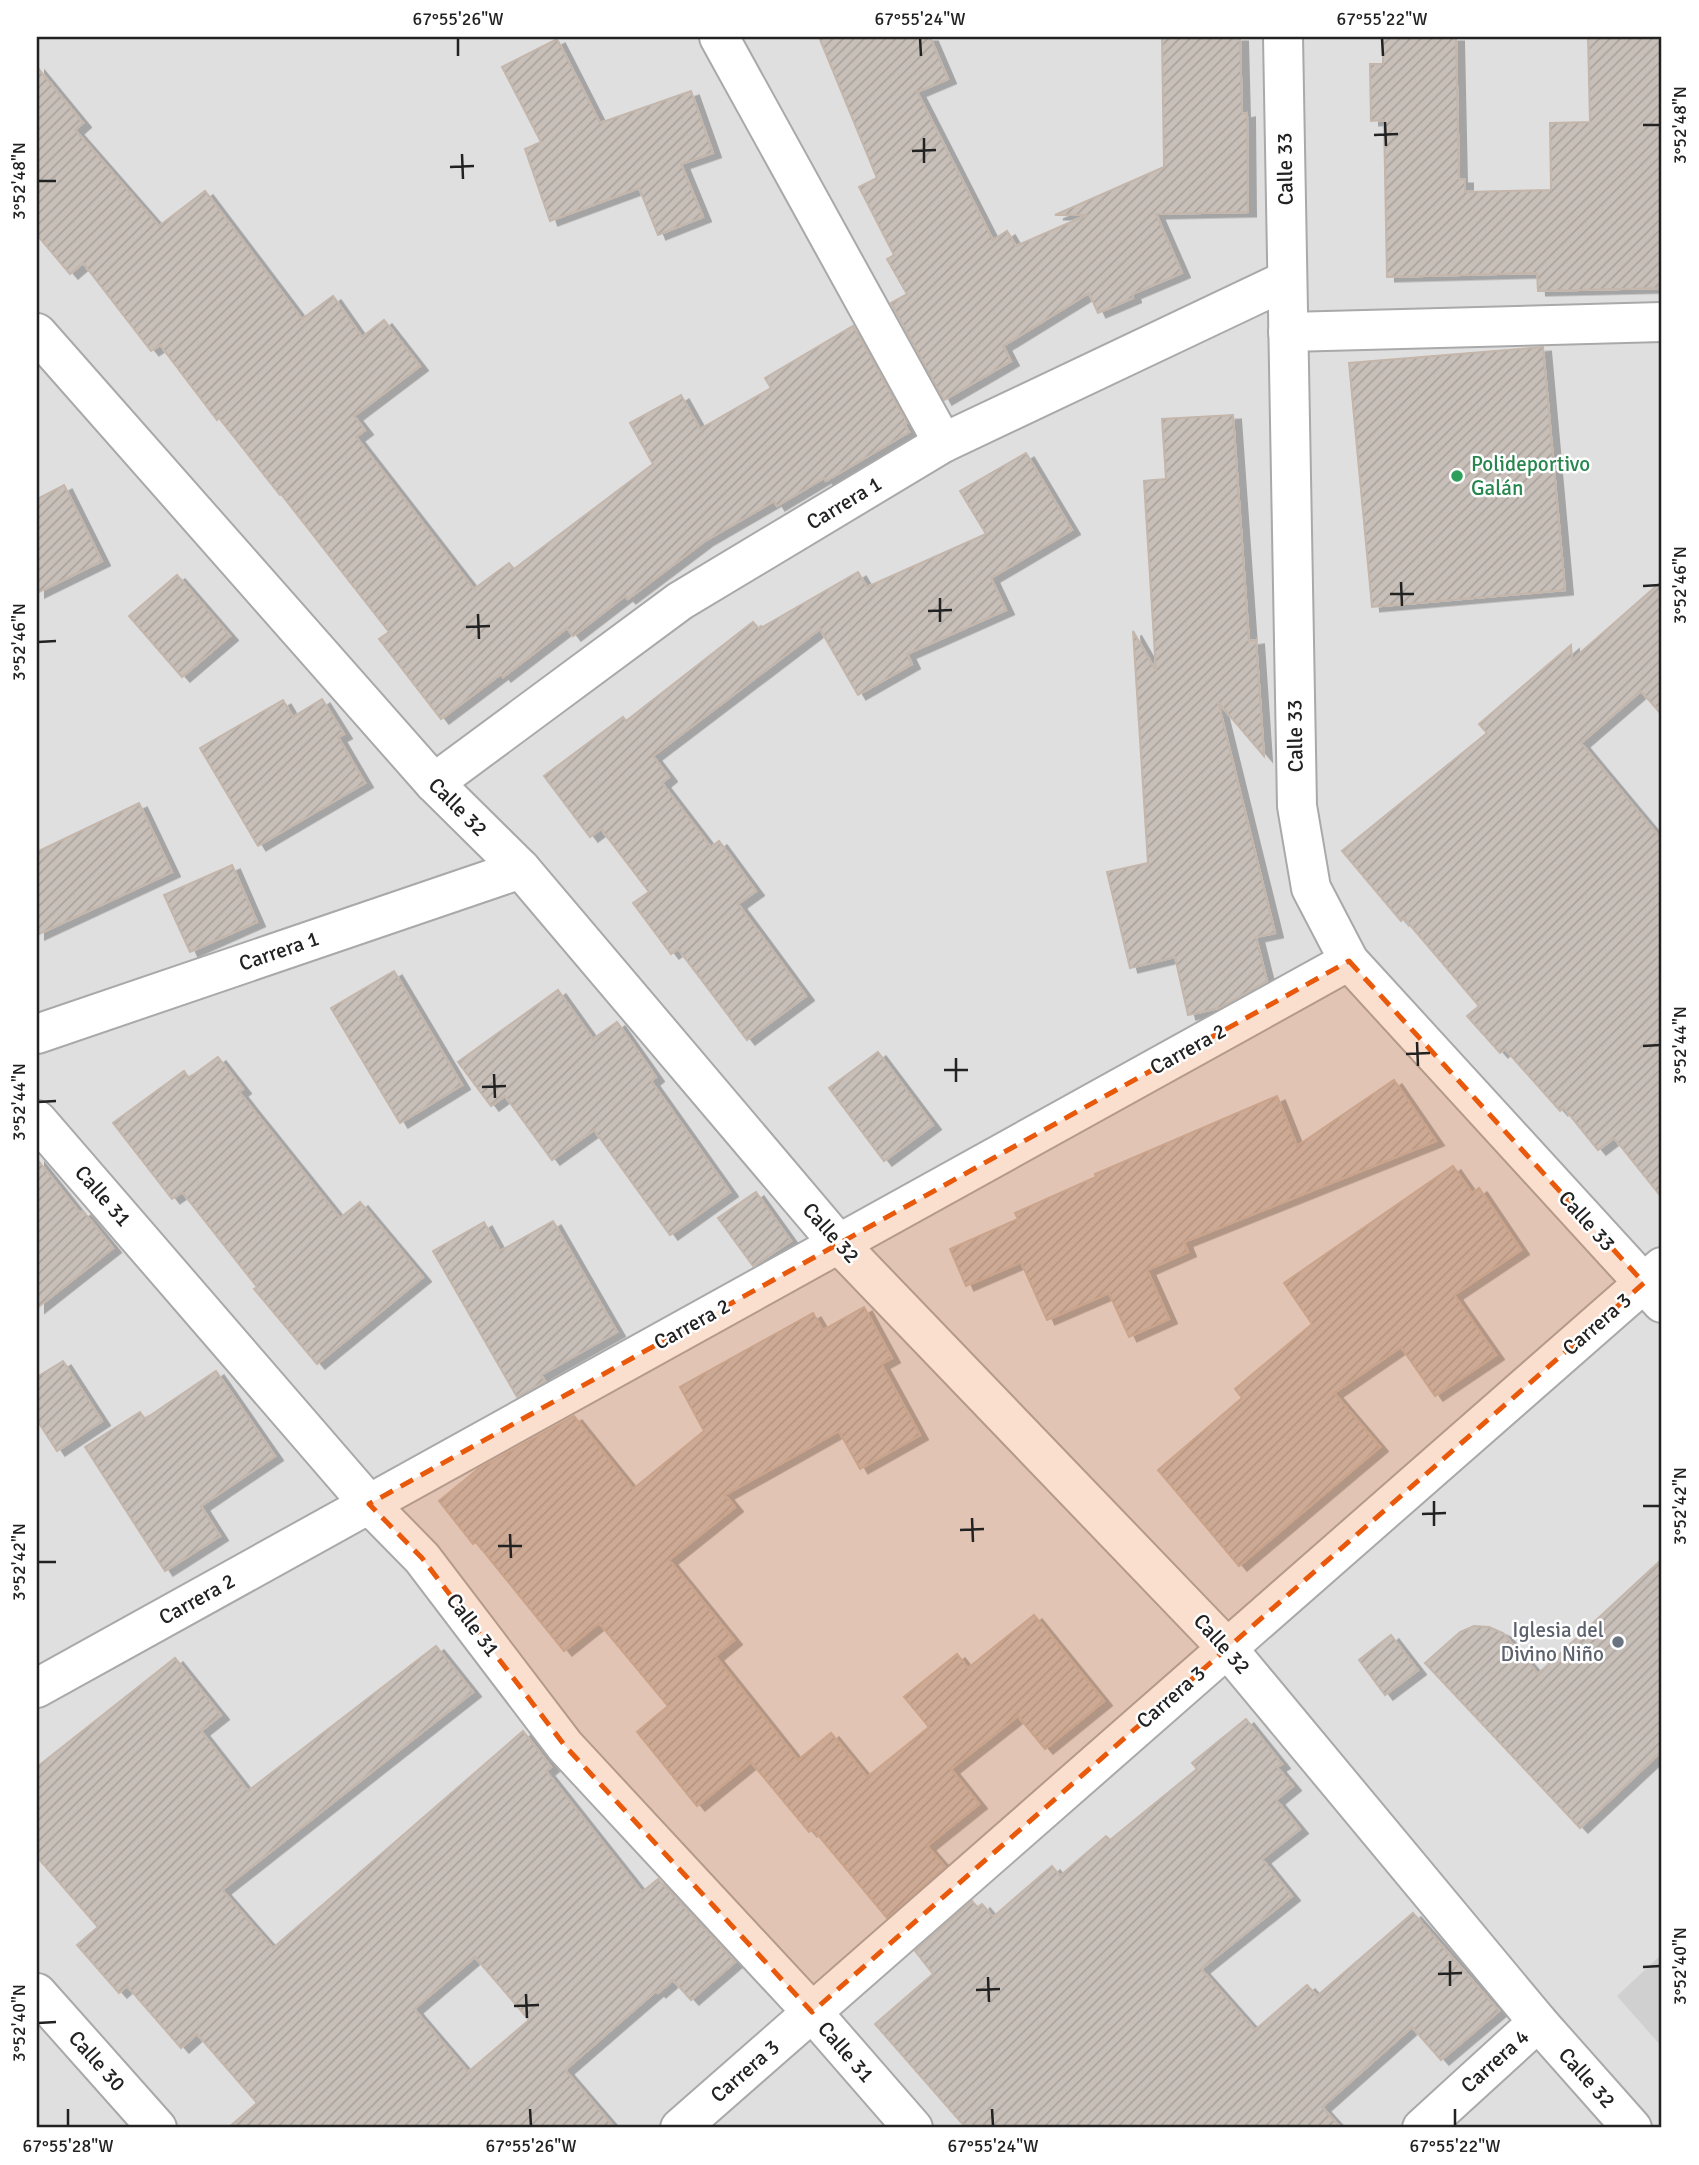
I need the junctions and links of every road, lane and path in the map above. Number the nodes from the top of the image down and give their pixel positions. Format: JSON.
{"nodes":[{"id":1,"x":719,"y":37,"type":"edge"},
{"id":2,"x":1283,"y":37,"type":"edge"},
{"id":3,"x":1287,"y":280,"type":"junction"},
{"id":4,"x":1662,"y":322,"type":"edge"},
{"id":5,"x":1289,"y":332,"type":"junction"},
{"id":6,"x":37,"y":333,"type":"edge"},
{"id":7,"x":943,"y":443,"type":"junction"},
{"id":8,"x":434,"y":783,"type":"junction"},
{"id":9,"x":522,"y":869,"type":"junction"},
{"id":10,"x":1349,"y":961,"type":"junction"},
{"id":11,"x":37,"y":1034,"type":"edge"},
{"id":12,"x":37,"y":1120,"type":"edge"},
{"id":13,"x":838,"y":1243,"type":"junction"},
{"id":14,"x":1656,"y":1284,"type":"edge"},
{"id":15,"x":369,"y":1504,"type":"junction"},
{"id":16,"x":1227,"y":1648,"type":"junction"},
{"id":17,"x":37,"y":1688,"type":"edge"},
{"id":18,"x":37,"y":1993,"type":"edge"},
{"id":19,"x":812,"y":2012,"type":"junction"},
{"id":20,"x":1538,"y":2022,"type":"junction"},
{"id":21,"x":158,"y":2128,"type":"edge"},
{"id":22,"x":680,"y":2128,"type":"edge"},
{"id":23,"x":913,"y":2128,"type":"edge"},
{"id":24,"x":1422,"y":2128,"type":"edge"},
{"id":25,"x":1632,"y":2128,"type":"edge"}],
"edges":[{"from":1,"to":7,"type":"street"},
{"from":2,"to":3,"type":"street","name":"Calle 33"},
{"from":3,"to":5,"type":"street","name":"Calle 33"},
{"from":3,"to":7,"type":"street","name":"Carrera 1"},
{"from":4,"to":5,"type":"street"},
{"from":5,"to":10,"type":"street","name":"Calle 33"},
{"from":6,"to":8,"type":"street","name":"Calle 32"},
{"from":7,"to":8,"type":"street","name":"Carrera 1"},
{"from":8,"to":9,"type":"street","name":"Calle 32"},
{"from":9,"to":11,"type":"street","name":"Carrera 1"},
{"from":9,"to":13,"type":"street","name":"Calle 32"},
{"from":10,"to":13,"type":"street","name":"Carrera 2"},
{"from":10,"to":14,"type":"street","name":"Calle 33"},
{"from":12,"to":15,"type":"street","name":"Calle 31"},
{"from":13,"to":15,"type":"street","name":"Carrera 2"},
{"from":13,"to":16,"type":"street","name":"Calle 32"},
{"from":14,"to":16,"type":"street","name":"Carrera 3"},
{"from":15,"to":17,"type":"street","name":"Carrera 2"},
{"from":15,"to":19,"type":"street","name":"Calle 31"},
{"from":16,"to":19,"type":"street","name":"Carrera 3"},
{"from":16,"to":20,"type":"street","name":"Calle 32"},
{"from":18,"to":21,"type":"street","name":"Calle 30"},
{"from":19,"to":22,"type":"street","name":"Carrera 3"},
{"from":19,"to":23,"type":"street","name":"Calle 31"},
{"from":20,"to":24,"type":"street","name":"Carrera 4"},
{"from":20,"to":25,"type":"street","name":"Calle 32"}]}
